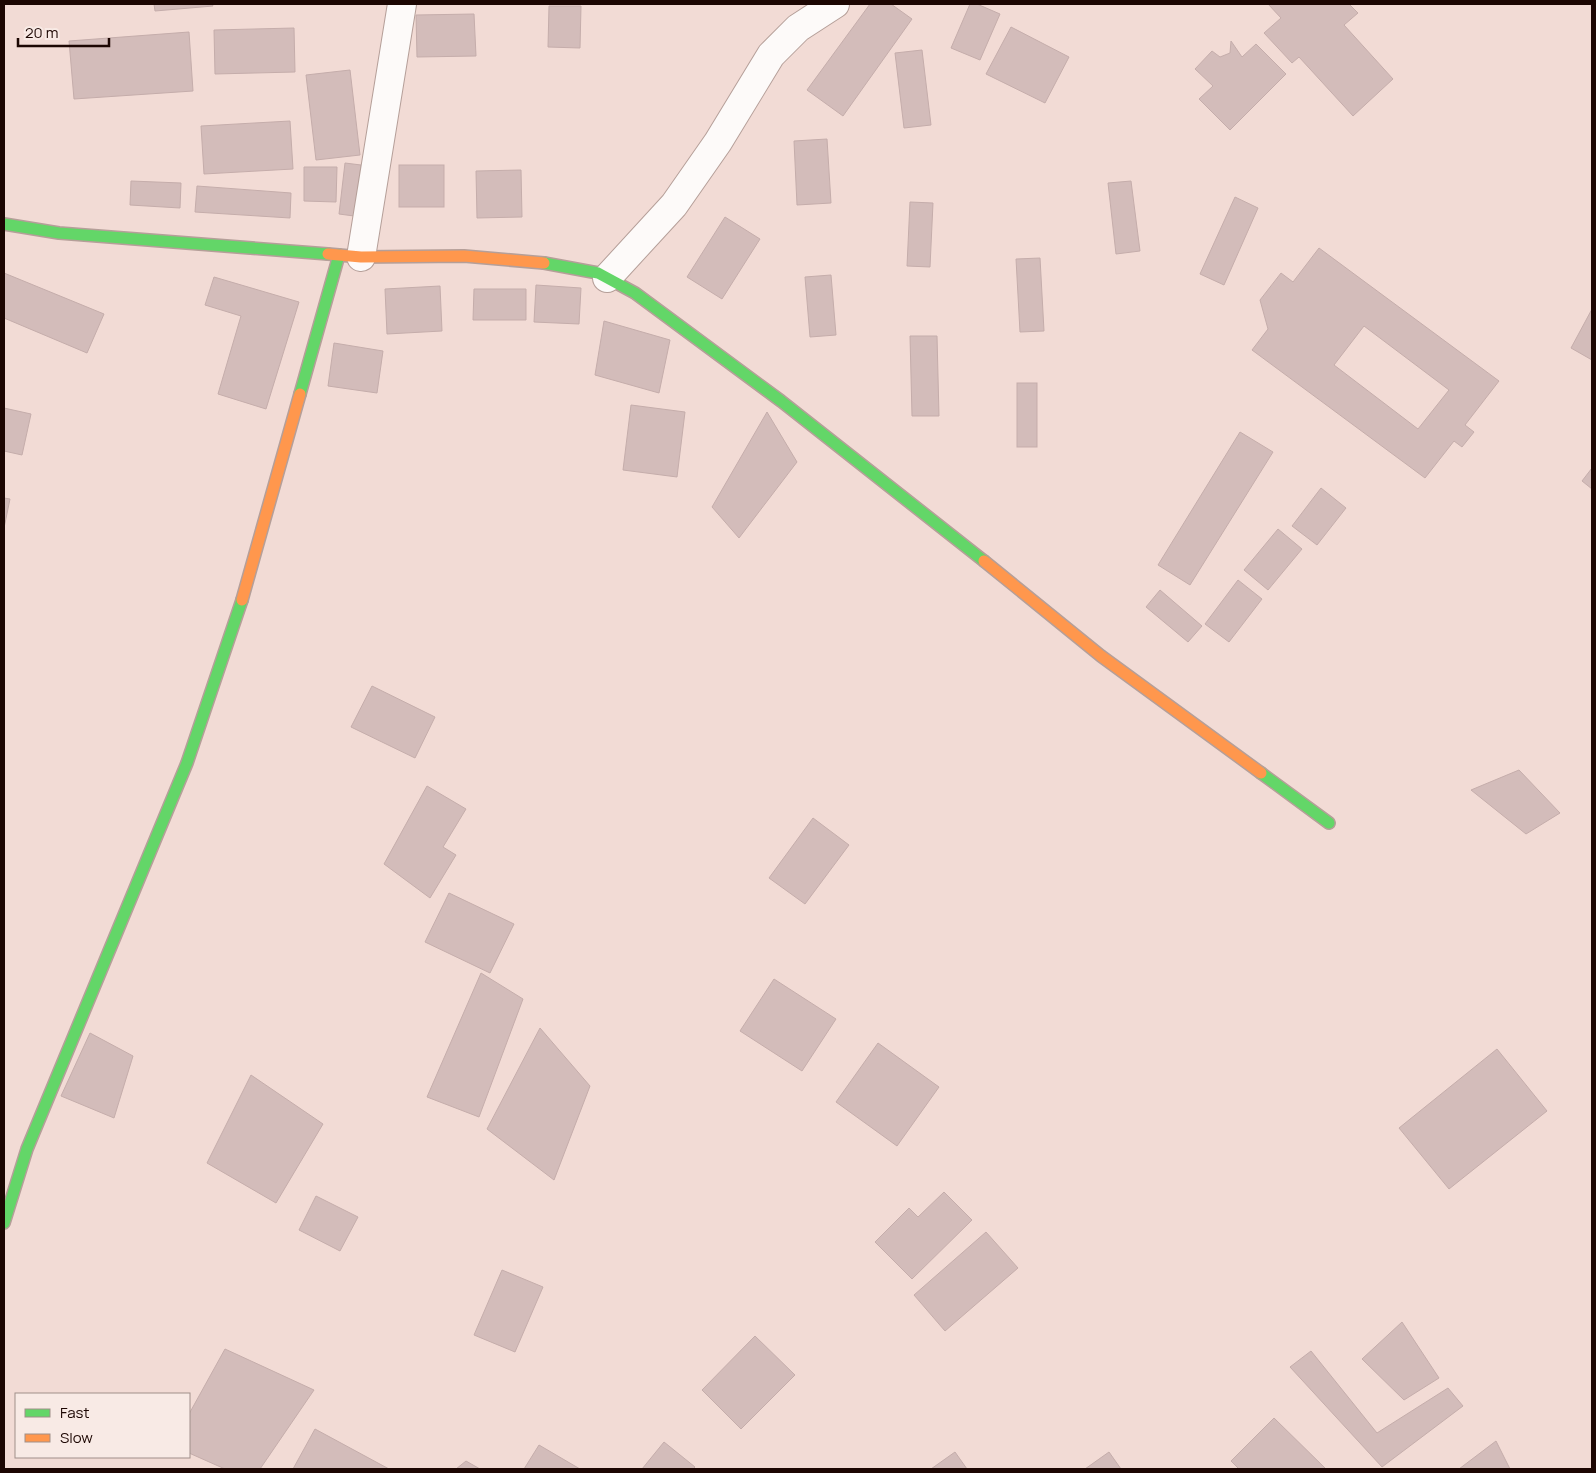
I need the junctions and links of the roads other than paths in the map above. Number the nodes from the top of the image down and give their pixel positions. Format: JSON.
{"nodes":[{"id":1,"x":402,"y":4,"type":"edge"},
{"id":2,"x":835,"y":4,"type":"edge"},
{"id":3,"x":4,"y":224,"type":"edge"},
{"id":4,"x":350,"y":256,"type":"junction"},
{"id":5,"x":607,"y":278,"type":"junction"},
{"id":6,"x":1329,"y":824,"type":"dead end"},
{"id":7,"x":4,"y":1224,"type":"edge"}],
"edges":[{"from":1,"to":4,"type":"street"},
{"from":2,"to":5,"type":"street"},
{"from":3,"to":4,"type":"street"},
{"from":4,"to":5,"type":"street"},
{"from":4,"to":7,"type":"street"},
{"from":5,"to":6,"type":"street"}]}
